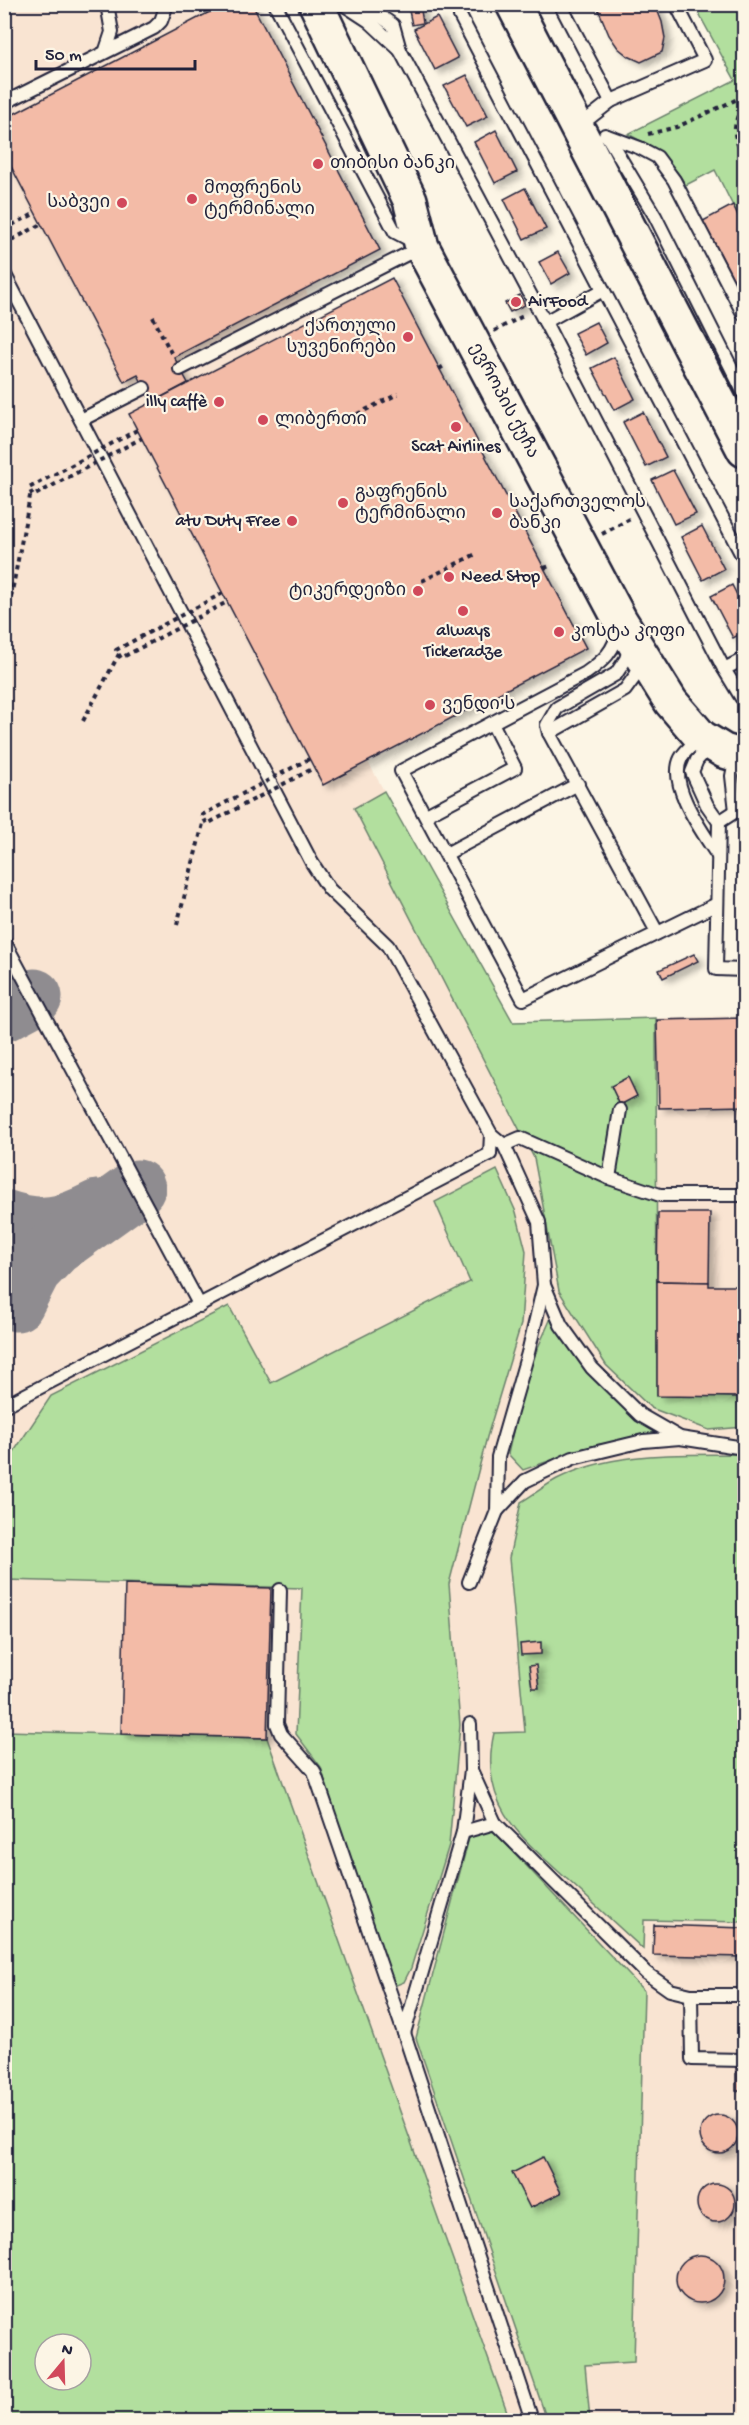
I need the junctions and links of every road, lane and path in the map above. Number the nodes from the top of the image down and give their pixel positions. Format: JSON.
{"nodes":[{"id":1,"x":107,"y":4,"type":"edge"},
{"id":2,"x":167,"y":4,"type":"edge"},
{"id":3,"x":275,"y":4,"type":"edge"},
{"id":4,"x":316,"y":4,"type":"edge"},
{"id":5,"x":343,"y":4,"type":"edge"},
{"id":6,"x":363,"y":4,"type":"edge"},
{"id":7,"x":451,"y":4,"type":"edge"},
{"id":8,"x":513,"y":4,"type":"edge"},
{"id":9,"x":561,"y":4,"type":"edge"},
{"id":10,"x":676,"y":4,"type":"edge"},
{"id":11,"x":742,"y":4,"type":"edge"},
{"id":12,"x":460,"y":10,"type":"edge"},
{"id":13,"x":744,"y":26,"type":"edge"},
{"id":14,"x":106,"y":50,"type":"junction"},
{"id":15,"x":400,"y":50,"type":"junction"},
{"id":16,"x":744,"y":97,"type":"edge"},
{"id":17,"x":611,"y":101,"type":"junction"},
{"id":18,"x":4,"y":103,"type":"edge"},
{"id":19,"x":592,"y":132,"type":"junction"},
{"id":20,"x":642,"y":136,"type":"dead end"},
{"id":21,"x":744,"y":155,"type":"edge"},
{"id":22,"x":36,"y":213,"type":"dead end"},
{"id":23,"x":42,"y":224,"type":"dead end"},
{"id":24,"x":4,"y":229,"type":"edge"},
{"id":25,"x":4,"y":244,"type":"edge"},
{"id":26,"x":422,"y":247,"type":"junction"},
{"id":27,"x":4,"y":273,"type":"edge"},
{"id":28,"x":603,"y":290,"type":"junction"},
{"id":29,"x":744,"y":315,"type":"edge"},
{"id":30,"x":153,"y":316,"type":"dead end"},
{"id":31,"x":545,"y":322,"type":"junction"},
{"id":32,"x":172,"y":356,"type":"dead end"},
{"id":33,"x":446,"y":365,"type":"dead end"},
{"id":34,"x":180,"y":369,"type":"dead end"},
{"id":35,"x":439,"y":369,"type":"dead end"},
{"id":36,"x":144,"y":388,"type":"dead end"},
{"id":37,"x":744,"y":393,"type":"edge"},
{"id":38,"x":398,"y":394,"type":"dead end"},
{"id":39,"x":81,"y":420,"type":"junction"},
{"id":40,"x":341,"y":422,"type":"dead end"},
{"id":41,"x":137,"y":430,"type":"dead end"},
{"id":42,"x":142,"y":438,"type":"dead end"},
{"id":43,"x":744,"y":450,"type":"edge"},
{"id":44,"x":31,"y":491,"type":"junction"},
{"id":45,"x":478,"y":553,"type":"dead end"},
{"id":46,"x":744,"y":559,"type":"edge"},
{"id":47,"x":549,"y":566,"type":"dead end"},
{"id":48,"x":544,"y":568,"type":"dead end"},
{"id":49,"x":422,"y":581,"type":"dead end"},
{"id":50,"x":223,"y":593,"type":"dead end"},
{"id":51,"x":10,"y":597,"type":"dead end"},
{"id":52,"x":227,"y":602,"type":"dead end"},
{"id":53,"x":632,"y":638,"type":"junction"},
{"id":54,"x":119,"y":654,"type":"junction"},
{"id":55,"x":744,"y":659,"type":"edge"},
{"id":56,"x":724,"y":669,"type":"junction"},
{"id":57,"x":744,"y":699,"type":"edge"},
{"id":58,"x":83,"y":721,"type":"dead end"},
{"id":59,"x":492,"y":723,"type":"junction"},
{"id":60,"x":549,"y":733,"type":"junction"},
{"id":61,"x":723,"y":748,"type":"edge"},
{"id":62,"x":309,"y":759,"type":"dead end"},
{"id":63,"x":314,"y":768,"type":"dead end"},
{"id":64,"x":578,"y":784,"type":"junction"},
{"id":65,"x":740,"y":811,"type":"edge"},
{"id":66,"x":426,"y":816,"type":"junction"},
{"id":67,"x":204,"y":820,"type":"junction"},
{"id":68,"x":719,"y":822,"type":"junction"},
{"id":69,"x":446,"y":854,"type":"junction"},
{"id":70,"x":718,"y":857,"type":"junction"},
{"id":71,"x":717,"y":904,"type":"junction"},
{"id":72,"x":177,"y":925,"type":"dead end"},
{"id":73,"x":657,"y":932,"type":"junction"},
{"id":74,"x":4,"y":941,"type":"edge"},
{"id":75,"x":744,"y":970,"type":"edge"},
{"id":76,"x":620,"y":1110,"type":"dead end"},
{"id":77,"x":491,"y":1134,"type":"junction"},
{"id":78,"x":504,"y":1145,"type":"junction"},
{"id":79,"x":609,"y":1179,"type":"junction"},
{"id":80,"x":744,"y":1196,"type":"edge"},
{"id":81,"x":544,"y":1285,"type":"junction"},
{"id":82,"x":200,"y":1306,"type":"junction"},
{"id":83,"x":4,"y":1406,"type":"edge"},
{"id":84,"x":680,"y":1438,"type":"junction"},
{"id":85,"x":744,"y":1448,"type":"edge"},
{"id":86,"x":497,"y":1511,"type":"junction"},
{"id":87,"x":469,"y":1582,"type":"dead end"},
{"id":88,"x":280,"y":1590,"type":"dead end"},
{"id":89,"x":470,"y":1724,"type":"dead end"},
{"id":90,"x":471,"y":1770,"type":"junction"},
{"id":91,"x":495,"y":1823,"type":"junction"},
{"id":92,"x":463,"y":1832,"type":"junction"},
{"id":93,"x":691,"y":1995,"type":"junction"},
{"id":94,"x":744,"y":1995,"type":"edge"},
{"id":95,"x":404,"y":2033,"type":"junction"},
{"id":96,"x":744,"y":2061,"type":"edge"},
{"id":97,"x":532,"y":2421,"type":"edge"}],
"edges":[{"from":1,"to":14,"type":"lane"},
{"from":2,"to":14,"type":"lane"},
{"from":3,"to":26,"type":"lane"},
{"from":4,"to":26,"type":"main road","name":"ევროპის ქუჩა"},
{"from":5,"to":15,"type":"lane"},
{"from":6,"to":15,"type":"lane"},
{"from":7,"to":12,"type":"lane"},
{"from":8,"to":19,"type":"main road"},
{"from":9,"to":17,"type":"lane"},
{"from":10,"to":17,"type":"lane"},
{"from":11,"to":13,"type":"path"},
{"from":12,"to":28,"type":"lane"},
{"from":14,"to":18,"type":"lane"},
{"from":15,"to":31,"type":"lane"},
{"from":16,"to":20,"type":"path"},
{"from":16,"to":21,"type":"path"},
{"from":17,"to":19,"type":"lane"},
{"from":19,"to":29,"type":"lane"},
{"from":19,"to":37,"type":"lane"},
{"from":19,"to":43,"type":"main road"},
{"from":22,"to":24,"type":"path"},
{"from":23,"to":25,"type":"path"},
{"from":26,"to":34,"type":"lane"},
{"from":26,"to":53,"type":"main road","name":"ევროპის ქუჩა"},
{"from":27,"to":39,"type":"lane"},
{"from":28,"to":31,"type":"lane"},
{"from":28,"to":46,"type":"lane"},
{"from":30,"to":32,"type":"path"},
{"from":31,"to":56,"type":"lane"},
{"from":33,"to":35,"type":"path"},
{"from":36,"to":39,"type":"lane"},
{"from":38,"to":40,"type":"path"},
{"from":39,"to":77,"type":"lane"},
{"from":41,"to":44,"type":"path","bridge":true},
{"from":42,"to":44,"type":"path","bridge":true},
{"from":44,"to":51,"type":"path"},
{"from":45,"to":49,"type":"path"},
{"from":47,"to":48,"type":"path"},
{"from":50,"to":54,"type":"path","bridge":true},
{"from":52,"to":54,"type":"path","bridge":true},
{"from":53,"to":59,"type":"lane"},
{"from":53,"to":60,"type":"lane"},
{"from":53,"to":60,"type":"lane"},
{"from":53,"to":61,"type":"main road","name":"ევროპის ქუჩა"},
{"from":54,"to":58,"type":"path"},
{"from":55,"to":56,"type":"lane"},
{"from":56,"to":57,"type":"lane"},
{"from":59,"to":66,"type":"lane"},
{"from":59,"to":66,"type":"lane"},
{"from":60,"to":64,"type":"lane"},
{"from":61,"to":65,"type":"lane"},
{"from":61,"to":68,"type":"lane"},
{"from":61,"to":70,"type":"lane"},
{"from":62,"to":67,"type":"path","bridge":true},
{"from":63,"to":67,"type":"path","bridge":true},
{"from":64,"to":69,"type":"lane"},
{"from":64,"to":73,"type":"lane"},
{"from":65,"to":68,"type":"lane"},
{"from":66,"to":69,"type":"lane"},
{"from":67,"to":72,"type":"path"},
{"from":68,"to":70,"type":"lane"},
{"from":69,"to":73,"type":"lane"},
{"from":70,"to":71,"type":"lane"},
{"from":71,"to":73,"type":"lane"},
{"from":71,"to":75,"type":"lane"},
{"from":74,"to":82,"type":"lane"},
{"from":76,"to":79,"type":"lane"},
{"from":77,"to":78,"type":"lane"},
{"from":77,"to":82,"type":"lane"},
{"from":78,"to":79,"type":"lane"},
{"from":78,"to":81,"type":"lane"},
{"from":79,"to":80,"type":"lane"},
{"from":81,"to":84,"type":"lane"},
{"from":81,"to":86,"type":"lane"},
{"from":82,"to":83,"type":"lane"},
{"from":84,"to":85,"type":"lane"},
{"from":84,"to":86,"type":"lane"},
{"from":86,"to":87,"type":"lane"},
{"from":88,"to":95,"type":"lane"},
{"from":89,"to":90,"type":"lane"},
{"from":90,"to":91,"type":"lane"},
{"from":90,"to":92,"type":"lane"},
{"from":91,"to":92,"type":"lane"},
{"from":91,"to":93,"type":"lane"},
{"from":92,"to":95,"type":"lane"},
{"from":93,"to":94,"type":"lane"},
{"from":93,"to":96,"type":"lane"},
{"from":95,"to":97,"type":"lane"}]}
